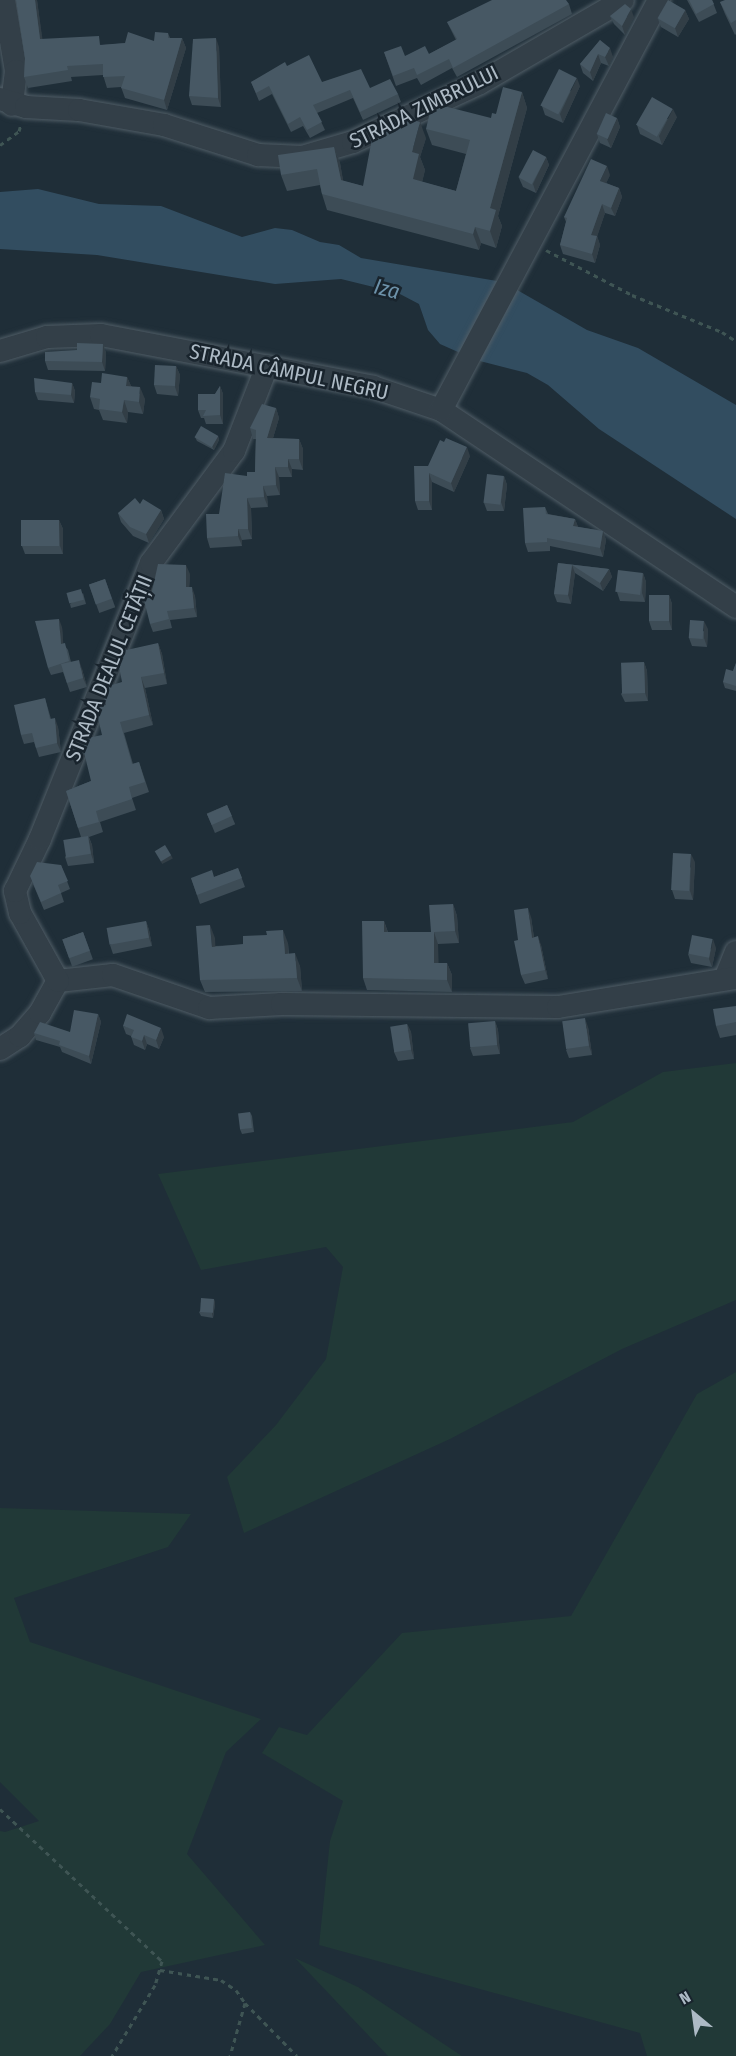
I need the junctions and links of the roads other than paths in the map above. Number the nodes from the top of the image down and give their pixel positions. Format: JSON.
{"nodes":[{"id":1,"x":4,"y":0,"type":"edge"},
{"id":2,"x":623,"y":0,"type":"edge"},
{"id":3,"x":659,"y":0,"type":"edge"},
{"id":4,"x":13,"y":104,"type":"edge"},
{"id":5,"x":0,"y":351,"type":"edge"},
{"id":6,"x":267,"y":366,"type":"junction"},
{"id":7,"x":441,"y":410,"type":"junction"},
{"id":8,"x":736,"y":607,"type":"edge"},
{"id":9,"x":736,"y":952,"type":"edge"},
{"id":10,"x":731,"y":978,"type":"edge"},
{"id":11,"x":58,"y":981,"type":"junction"},
{"id":12,"x":0,"y":1049,"type":"edge"}],
"edges":[{"from":1,"to":4,"type":"street"},
{"from":2,"to":4,"type":"street","name":"STRADA ZIMBRULUI"},
{"from":3,"to":7,"type":"street"},
{"from":5,"to":6,"type":"street","name":"STRADA CÂMPUL NEGRU"},
{"from":6,"to":7,"type":"street","name":"STRADA CÂMPUL NEGRU"},
{"from":6,"to":11,"type":"street","name":"STRADA DEALUL CETĂȚII"},
{"from":7,"to":8,"type":"street","name":"STRADA CÂMPUL NEGRU"},
{"from":9,"to":10,"type":"street"},
{"from":10,"to":11,"type":"street"},
{"from":11,"to":12,"type":"street"}]}
